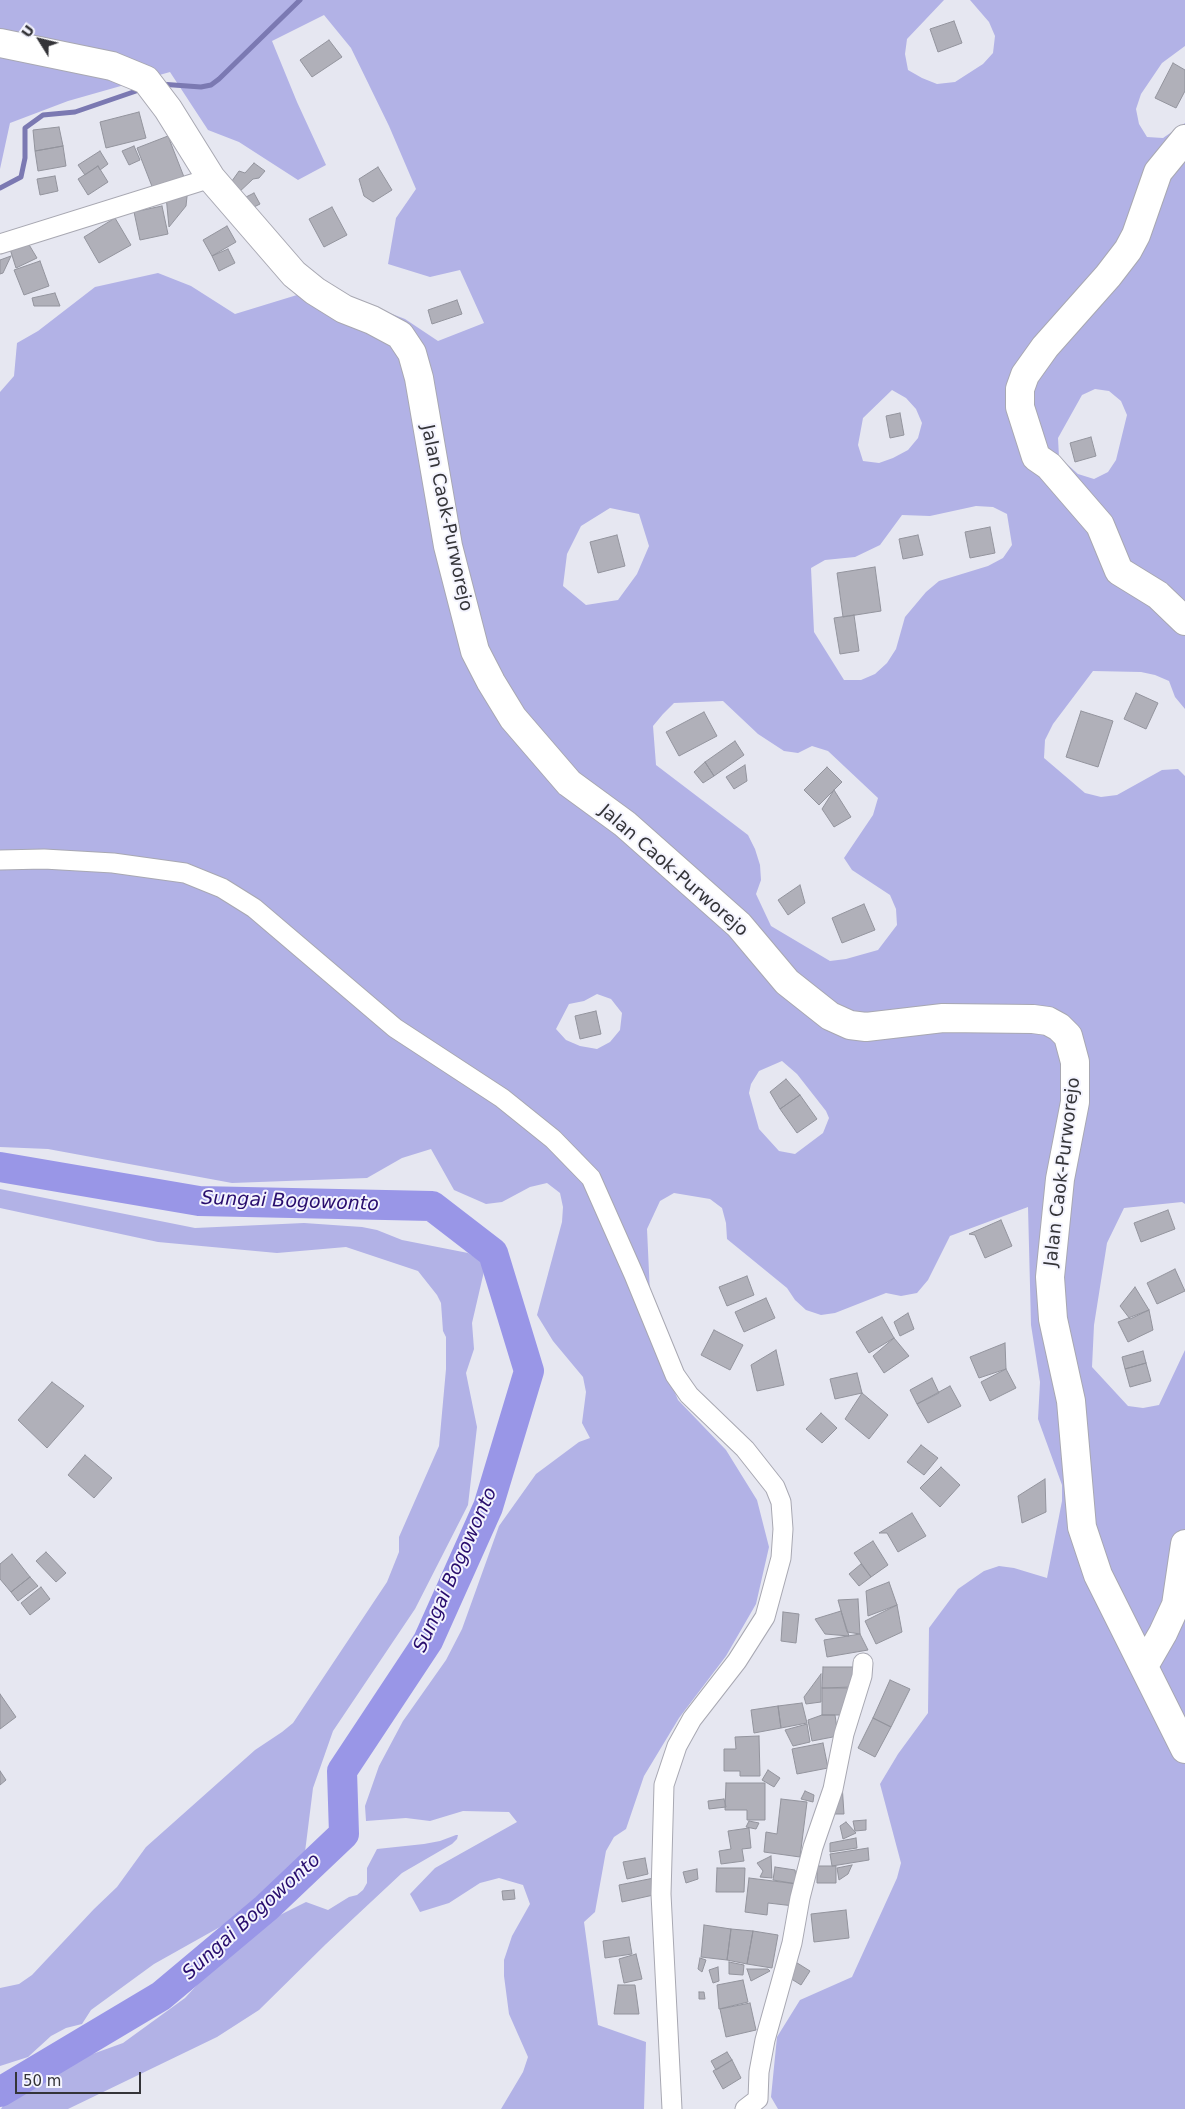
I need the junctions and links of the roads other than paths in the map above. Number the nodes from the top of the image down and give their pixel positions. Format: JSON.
{"nodes":[{"id":1,"x":0,"y":43,"type":"edge"},
{"id":2,"x":1185,"y":139,"type":"edge"},
{"id":3,"x":211,"y":178,"type":"junction"},
{"id":4,"x":0,"y":244,"type":"edge"},
{"id":5,"x":1185,"y":621,"type":"edge"},
{"id":6,"x":0,"y":860,"type":"edge"},
{"id":7,"x":1185,"y":1544,"type":"edge"},
{"id":8,"x":863,"y":1663,"type":"dead end"},
{"id":9,"x":1144,"y":1666,"type":"junction"},
{"id":10,"x":1185,"y":1749,"type":"edge"},
{"id":11,"x":755,"y":2106,"type":"edge"},
{"id":12,"x":672,"y":2109,"type":"edge"}],
"edges":[{"from":1,"to":3,"type":"street","name":"Jalan Caok-Purworejo"},
{"from":2,"to":5,"type":"street"},
{"from":3,"to":4,"type":"street"},
{"from":3,"to":9,"type":"street","name":"Jalan Caok-Purworejo"},
{"from":6,"to":12,"type":"street"},
{"from":7,"to":9,"type":"street"},
{"from":8,"to":11,"type":"street"},
{"from":9,"to":10,"type":"street","name":"Jalan Caok-Purworejo"}]}
